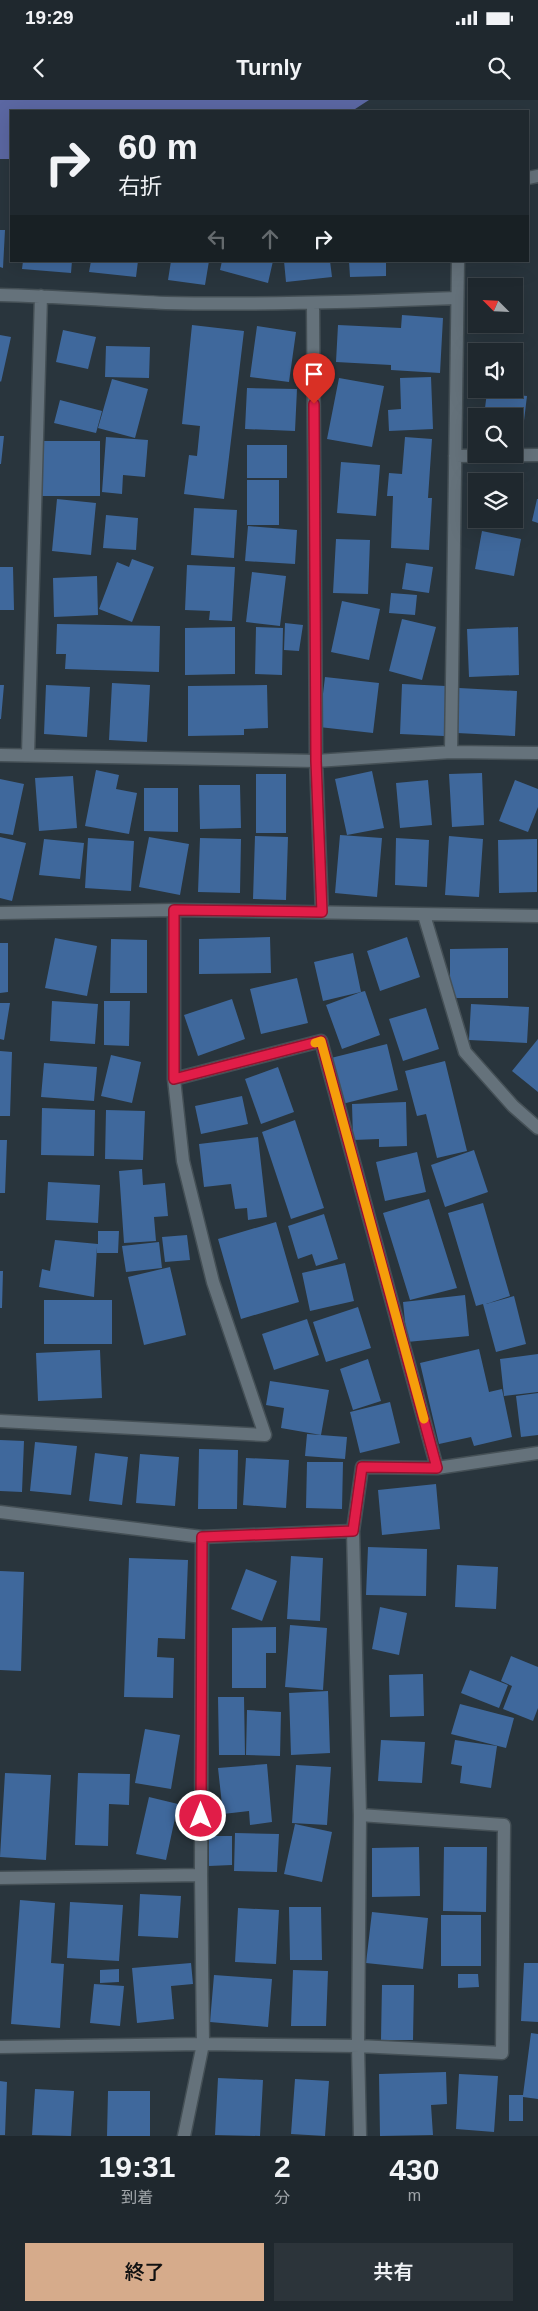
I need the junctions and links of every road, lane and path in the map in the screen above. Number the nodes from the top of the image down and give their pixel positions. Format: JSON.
{"nodes":[{"id":1,"x":458,"y":262,"type":"edge"},
{"id":2,"x":0,"y":296,"type":"edge"},
{"id":3,"x":41,"y":296,"type":"junction"},
{"id":4,"x":457,"y":298,"type":"junction"},
{"id":5,"x":313,"y":304,"type":"junction"},
{"id":6,"x":538,"y":455,"type":"edge"},
{"id":7,"x":455,"y":456,"type":"junction"},
{"id":8,"x":451,"y":752,"type":"junction"},
{"id":9,"x":538,"y":754,"type":"edge"},
{"id":10,"x":0,"y":755,"type":"edge"},
{"id":11,"x":28,"y":755,"type":"junction"},
{"id":12,"x":316,"y":761,"type":"junction"},
{"id":13,"x":174,"y":910,"type":"junction"},
{"id":14,"x":322,"y":912,"type":"junction"},
{"id":15,"x":0,"y":913,"type":"edge"},
{"id":16,"x":424,"y":915,"type":"junction"},
{"id":17,"x":538,"y":916,"type":"edge"},
{"id":18,"x":174,"y":1079,"type":"junction"},
{"id":19,"x":538,"y":1128,"type":"edge"},
{"id":20,"x":0,"y":1420,"type":"edge"},
{"id":21,"x":538,"y":1453,"type":"edge"},
{"id":22,"x":437,"y":1468,"type":"junction"},
{"id":23,"x":0,"y":1512,"type":"edge"},
{"id":24,"x":353,"y":1531,"type":"junction"},
{"id":25,"x":202,"y":1537,"type":"junction"},
{"id":26,"x":360,"y":1814,"type":"junction"},
{"id":27,"x":201,"y":1875,"type":"junction"},
{"id":28,"x":0,"y":1878,"type":"edge"},
{"id":29,"x":203,"y":2044,"type":"junction"},
{"id":30,"x":358,"y":2046,"type":"junction"},
{"id":31,"x":0,"y":2047,"type":"edge"},
{"id":32,"x":184,"y":2136,"type":"edge"},
{"id":33,"x":360,"y":2136,"type":"edge"}],
"edges":[{"from":1,"to":4,"type":"street"},
{"from":2,"to":3,"type":"street"},
{"from":3,"to":5,"type":"street"},
{"from":3,"to":11,"type":"street"},
{"from":4,"to":5,"type":"street"},
{"from":4,"to":7,"type":"street"},
{"from":5,"to":12,"type":"street"},
{"from":6,"to":7,"type":"street"},
{"from":7,"to":8,"type":"street"},
{"from":8,"to":9,"type":"street"},
{"from":8,"to":12,"type":"street"},
{"from":10,"to":11,"type":"street"},
{"from":11,"to":12,"type":"street"},
{"from":12,"to":14,"type":"street"},
{"from":13,"to":14,"type":"street"},
{"from":13,"to":15,"type":"street"},
{"from":13,"to":18,"type":"street"},
{"from":14,"to":16,"type":"street"},
{"from":16,"to":17,"type":"street"},
{"from":16,"to":19,"type":"street"},
{"from":18,"to":20,"type":"street"},
{"from":18,"to":22,"type":"street"},
{"from":21,"to":22,"type":"street"},
{"from":22,"to":24,"type":"street"},
{"from":23,"to":25,"type":"street"},
{"from":24,"to":25,"type":"street"},
{"from":24,"to":26,"type":"street"},
{"from":25,"to":27,"type":"street"},
{"from":26,"to":30,"type":"street"},
{"from":26,"to":30,"type":"street"},
{"from":27,"to":28,"type":"street"},
{"from":27,"to":29,"type":"street"},
{"from":29,"to":30,"type":"street"},
{"from":29,"to":31,"type":"street"},
{"from":29,"to":32,"type":"street"},
{"from":30,"to":33,"type":"street"}]}
